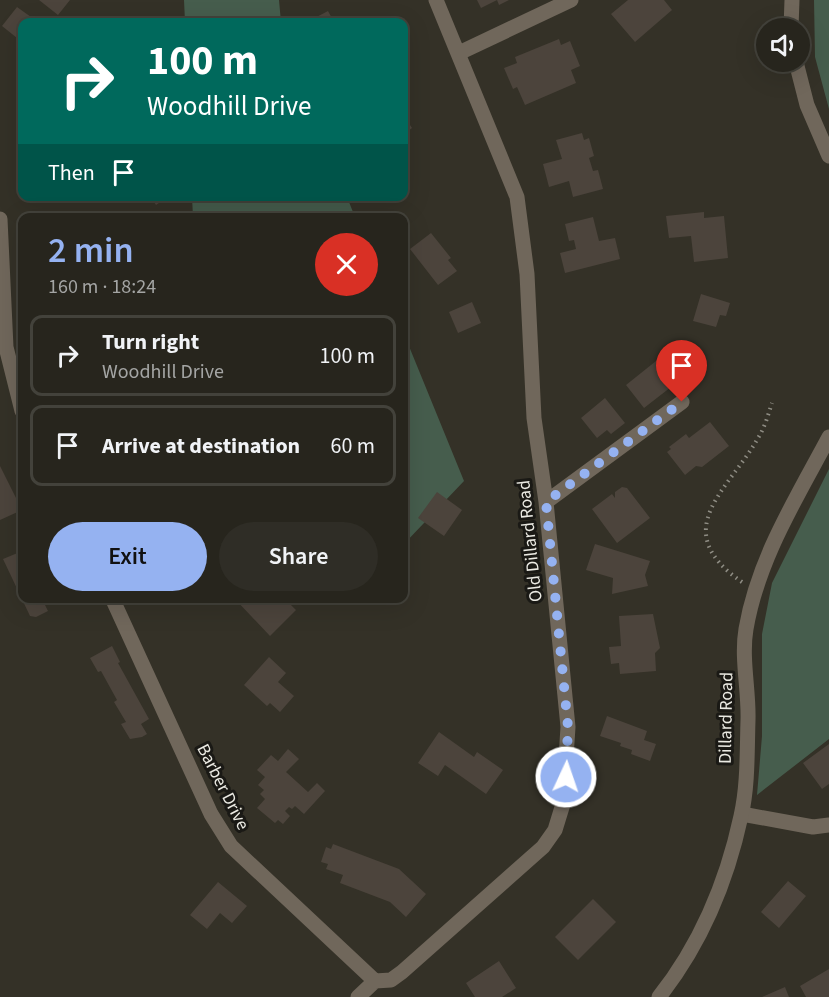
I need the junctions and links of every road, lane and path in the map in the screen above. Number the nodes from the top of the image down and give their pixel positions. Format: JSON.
{"nodes":[{"id":1,"x":436,"y":0,"type":"edge"},
{"id":2,"x":571,"y":0,"type":"edge"},
{"id":3,"x":792,"y":0,"type":"edge"},
{"id":4,"x":791,"y":18,"type":"edge"},
{"id":5,"x":459,"y":53,"type":"junction"},
{"id":6,"x":799,"y":72,"type":"edge"},
{"id":7,"x":829,"y":156,"type":"edge"},
{"id":8,"x":0,"y":219,"type":"edge"},
{"id":9,"x":18,"y":395,"type":"edge"},
{"id":10,"x":682,"y":402,"type":"dead end"},
{"id":11,"x":772,"y":403,"type":"dead end"},
{"id":12,"x":829,"y":437,"type":"edge"},
{"id":13,"x":546,"y":502,"type":"junction"},
{"id":14,"x":756,"y":591,"type":"junction"},
{"id":15,"x":114,"y":603,"type":"edge"},
{"id":16,"x":742,"y":814,"type":"junction"},
{"id":17,"x":829,"y":825,"type":"edge"},
{"id":18,"x":375,"y":981,"type":"junction"},
{"id":19,"x":358,"y":997,"type":"edge"},
{"id":20,"x":659,"y":997,"type":"edge"}],
"edges":[{"from":1,"to":5,"type":"street","name":"Old Dillard Road"},
{"from":2,"to":5,"type":"street"},
{"from":3,"to":4,"type":"street"},
{"from":5,"to":13,"type":"street","name":"Old Dillard Road"},
{"from":6,"to":7,"type":"street"},
{"from":8,"to":9,"type":"street"},
{"from":10,"to":13,"type":"street"},
{"from":11,"to":14,"type":"path"},
{"from":12,"to":14,"type":"street","name":"Dillard Road"},
{"from":13,"to":18,"type":"street","name":"Old Dillard Road"},
{"from":14,"to":16,"type":"street","name":"Dillard Road"},
{"from":15,"to":18,"type":"street","name":"Barber Drive"},
{"from":16,"to":17,"type":"street"},
{"from":16,"to":20,"type":"street","name":"Dillard Road"},
{"from":18,"to":19,"type":"street","name":"Old Dillard Road"}]}
